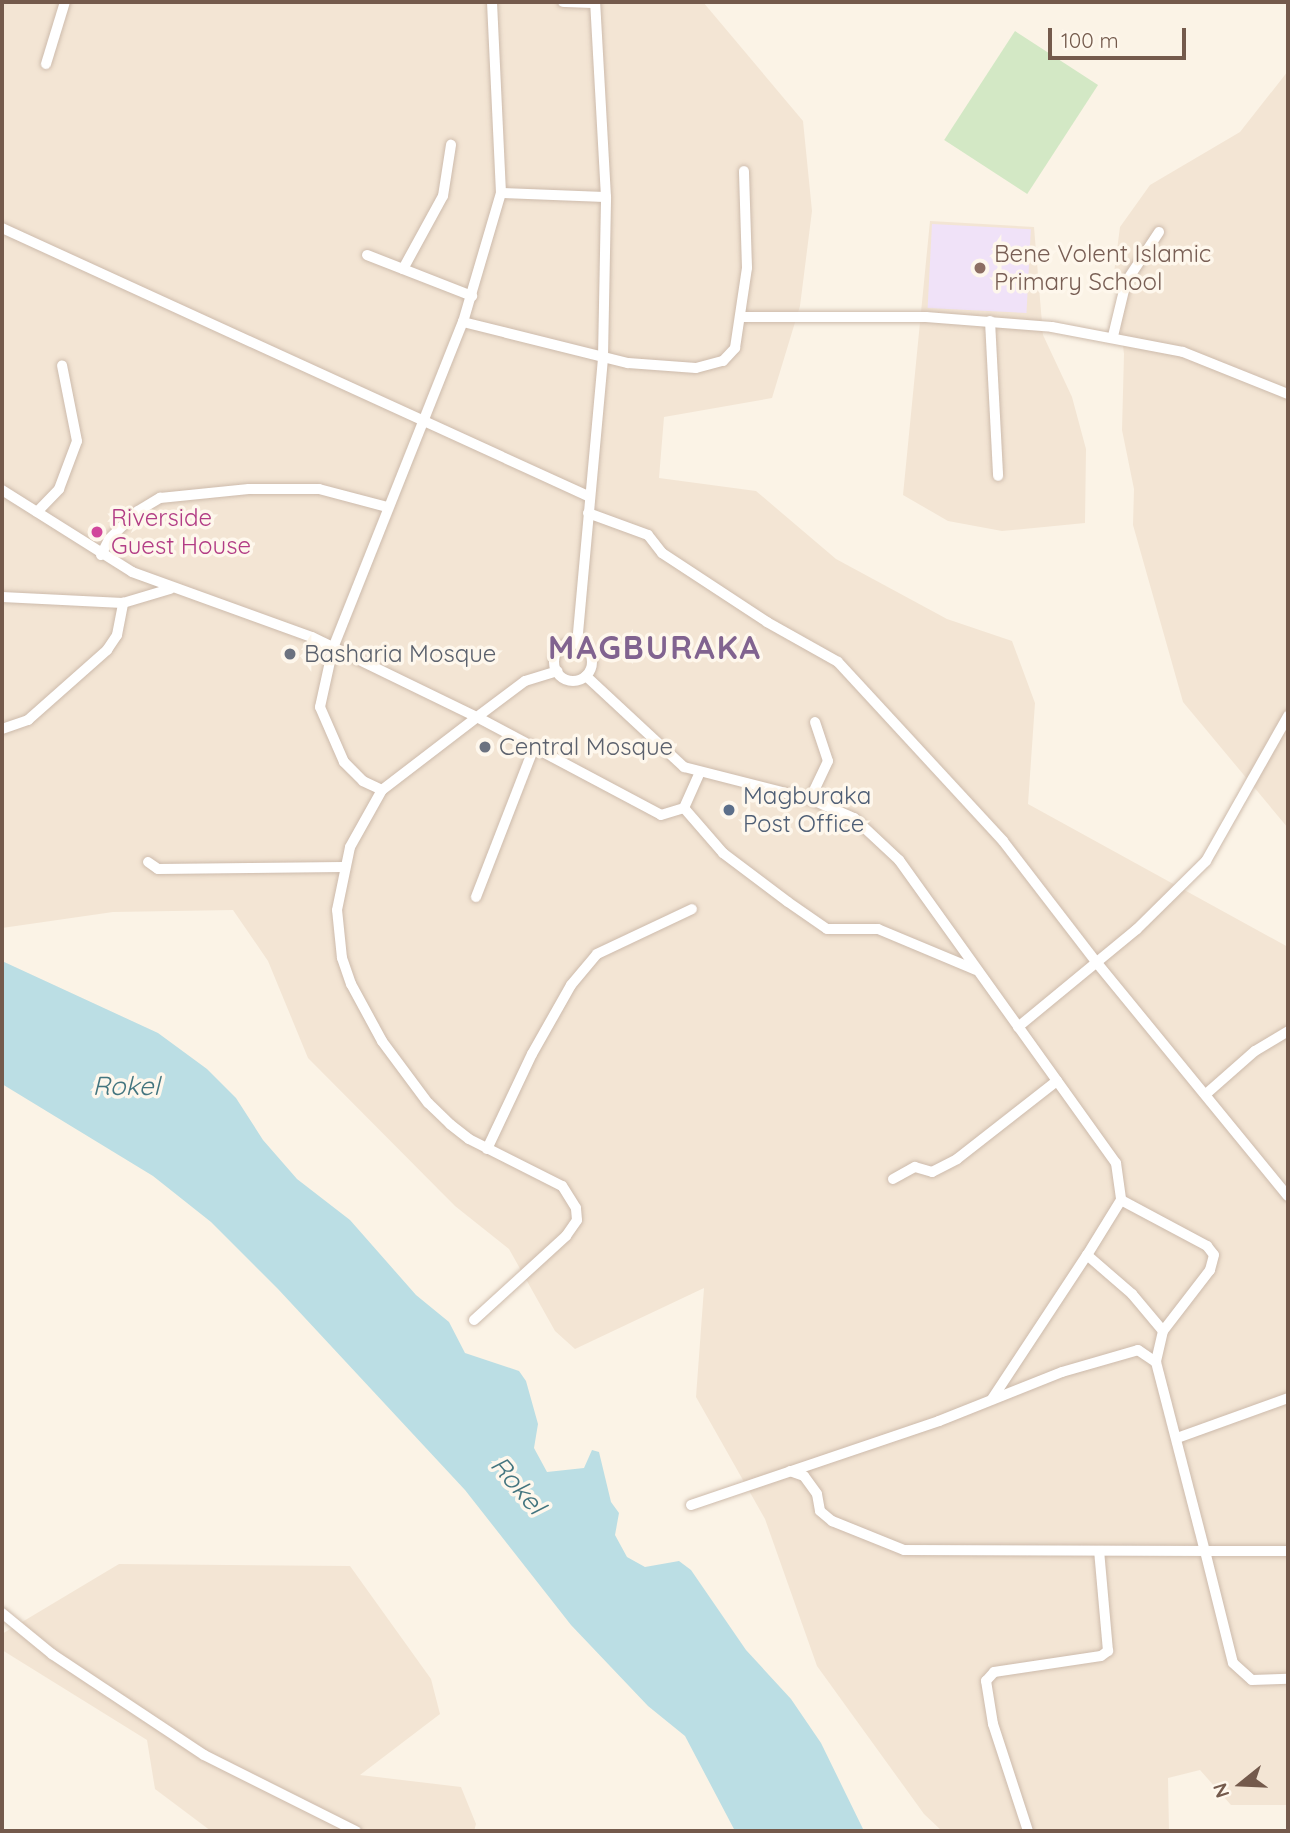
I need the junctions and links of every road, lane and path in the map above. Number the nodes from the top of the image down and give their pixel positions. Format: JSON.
{"nodes":[{"id":1,"x":65,"y":2,"type":"edge"},
{"id":2,"x":492,"y":2,"type":"edge"},
{"id":3,"x":563,"y":2,"type":"edge"},
{"id":4,"x":595,"y":3,"type":"edge"},
{"id":5,"x":46,"y":64,"type":"dead end"},
{"id":6,"x":451,"y":145,"type":"dead end"},
{"id":7,"x":744,"y":171,"type":"dead end"},
{"id":8,"x":501,"y":193,"type":"junction"},
{"id":9,"x":606,"y":197,"type":"junction"},
{"id":10,"x":2,"y":228,"type":"edge"},
{"id":11,"x":1159,"y":232,"type":"dead end"},
{"id":12,"x":367,"y":255,"type":"dead end"},
{"id":13,"x":403,"y":269,"type":"junction"},
{"id":14,"x":472,"y":296,"type":"junction"},
{"id":15,"x":741,"y":317,"type":"junction"},
{"id":16,"x":990,"y":321,"type":"junction"},
{"id":17,"x":463,"y":322,"type":"junction"},
{"id":18,"x":1113,"y":336,"type":"junction"},
{"id":19,"x":603,"y":357,"type":"junction"},
{"id":20,"x":62,"y":365,"type":"dead end"},
{"id":21,"x":1288,"y":394,"type":"edge"},
{"id":22,"x":426,"y":420,"type":"junction"},
{"id":23,"x":998,"y":476,"type":"dead end"},
{"id":24,"x":2,"y":490,"type":"edge"},
{"id":25,"x":588,"y":496,"type":"junction"},
{"id":26,"x":387,"y":507,"type":"junction"},
{"id":27,"x":37,"y":512,"type":"junction"},
{"id":28,"x":588,"y":513,"type":"junction"},
{"id":29,"x":101,"y":555,"type":"junction"},
{"id":30,"x":170,"y":589,"type":"junction"},
{"id":31,"x":2,"y":597,"type":"edge"},
{"id":32,"x":123,"y":603,"type":"junction"},
{"id":33,"x":577,"y":644,"type":"junction"},
{"id":34,"x":333,"y":648,"type":"junction"},
{"id":35,"x":557,"y":671,"type":"junction"},
{"id":36,"x":586,"y":676,"type":"junction"},
{"id":37,"x":1288,"y":716,"type":"edge"},
{"id":38,"x":477,"y":717,"type":"junction"},
{"id":39,"x":815,"y":722,"type":"dead end"},
{"id":40,"x":4,"y":732,"type":"edge"},
{"id":41,"x":1288,"y":733,"type":"edge"},
{"id":42,"x":1275,"y":736,"type":"junction"},
{"id":43,"x":533,"y":750,"type":"junction"},
{"id":44,"x":700,"y":772,"type":"junction"},
{"id":45,"x":382,"y":790,"type":"junction"},
{"id":46,"x":810,"y":799,"type":"junction"},
{"id":47,"x":684,"y":808,"type":"junction"},
{"id":48,"x":148,"y":862,"type":"dead end"},
{"id":49,"x":344,"y":867,"type":"junction"},
{"id":50,"x":476,"y":897,"type":"dead end"},
{"id":51,"x":692,"y":909,"type":"dead end"},
{"id":52,"x":1097,"y":964,"type":"junction"},
{"id":53,"x":975,"y":970,"type":"junction"},
{"id":54,"x":1018,"y":1027,"type":"junction"},
{"id":55,"x":1288,"y":1031,"type":"edge"},
{"id":56,"x":1057,"y":1081,"type":"junction"},
{"id":57,"x":1206,"y":1094,"type":"junction"},
{"id":58,"x":487,"y":1149,"type":"junction"},
{"id":59,"x":893,"y":1179,"type":"dead end"},
{"id":60,"x":1288,"y":1196,"type":"edge"},
{"id":61,"x":1121,"y":1200,"type":"junction"},
{"id":62,"x":1087,"y":1255,"type":"junction"},
{"id":63,"x":474,"y":1320,"type":"dead end"},
{"id":64,"x":1163,"y":1331,"type":"junction"},
{"id":65,"x":1156,"y":1362,"type":"junction"},
{"id":66,"x":1288,"y":1398,"type":"edge"},
{"id":67,"x":991,"y":1400,"type":"junction"},
{"id":68,"x":1177,"y":1438,"type":"junction"},
{"id":69,"x":790,"y":1471,"type":"junction"},
{"id":70,"x":691,"y":1505,"type":"dead end"},
{"id":71,"x":1205,"y":1550,"type":"junction"},
{"id":72,"x":1099,"y":1551,"type":"junction"},
{"id":73,"x":1288,"y":1551,"type":"edge"},
{"id":74,"x":2,"y":1613,"type":"edge"},
{"id":75,"x":1288,"y":1679,"type":"edge"},
{"id":76,"x":356,"y":1831,"type":"edge"},
{"id":77,"x":1028,"y":1831,"type":"edge"}],
"edges":[{"from":1,"to":5,"type":"street"},
{"from":2,"to":8,"type":"street"},
{"from":3,"to":4,"type":"street"},
{"from":4,"to":9,"type":"street"},
{"from":6,"to":13,"type":"street"},
{"from":7,"to":15,"type":"street"},
{"from":8,"to":9,"type":"street"},
{"from":8,"to":14,"type":"street"},
{"from":9,"to":19,"type":"street"},
{"from":10,"to":22,"type":"street"},
{"from":11,"to":18,"type":"street"},
{"from":12,"to":13,"type":"street"},
{"from":13,"to":14,"type":"street"},
{"from":14,"to":17,"type":"street"},
{"from":15,"to":16,"type":"street"},
{"from":15,"to":19,"type":"street"},
{"from":16,"to":18,"type":"street"},
{"from":16,"to":23,"type":"street"},
{"from":17,"to":19,"type":"street"},
{"from":17,"to":22,"type":"street"},
{"from":18,"to":21,"type":"street"},
{"from":19,"to":25,"type":"street"},
{"from":20,"to":27,"type":"street"},
{"from":22,"to":25,"type":"street"},
{"from":22,"to":26,"type":"street"},
{"from":24,"to":27,"type":"street"},
{"from":25,"to":28,"type":"street"},
{"from":26,"to":29,"type":"street"},
{"from":26,"to":34,"type":"street"},
{"from":27,"to":29,"type":"street"},
{"from":28,"to":33,"type":"street"},
{"from":28,"to":52,"type":"street"},
{"from":29,"to":30,"type":"street"},
{"from":30,"to":32,"type":"street"},
{"from":30,"to":34,"type":"street"},
{"from":31,"to":32,"type":"street"},
{"from":32,"to":40,"type":"street"},
{"from":33,"to":35,"type":"street"},
{"from":33,"to":36,"type":"street"},
{"from":34,"to":38,"type":"street"},
{"from":34,"to":45,"type":"street"},
{"from":35,"to":36,"type":"street"},
{"from":35,"to":38,"type":"street"},
{"from":36,"to":44,"type":"street"},
{"from":37,"to":42,"type":"street"},
{"from":38,"to":43,"type":"street"},
{"from":38,"to":45,"type":"street"},
{"from":39,"to":46,"type":"street"},
{"from":41,"to":42,"type":"street"},
{"from":42,"to":52,"type":"street"},
{"from":43,"to":47,"type":"street"},
{"from":43,"to":50,"type":"street"},
{"from":44,"to":46,"type":"street"},
{"from":44,"to":47,"type":"street"},
{"from":45,"to":49,"type":"street"},
{"from":46,"to":53,"type":"street"},
{"from":47,"to":53,"type":"street"},
{"from":48,"to":49,"type":"street"},
{"from":49,"to":58,"type":"street"},
{"from":51,"to":58,"type":"street"},
{"from":52,"to":54,"type":"street"},
{"from":52,"to":57,"type":"street"},
{"from":53,"to":54,"type":"street"},
{"from":54,"to":56,"type":"street"},
{"from":55,"to":57,"type":"street"},
{"from":56,"to":59,"type":"street"},
{"from":56,"to":61,"type":"street"},
{"from":57,"to":60,"type":"street"},
{"from":58,"to":63,"type":"street"},
{"from":61,"to":62,"type":"street"},
{"from":61,"to":64,"type":"street"},
{"from":62,"to":64,"type":"street"},
{"from":62,"to":67,"type":"street"},
{"from":64,"to":65,"type":"street"},
{"from":65,"to":67,"type":"street"},
{"from":65,"to":68,"type":"street"},
{"from":66,"to":68,"type":"street"},
{"from":67,"to":69,"type":"street"},
{"from":68,"to":71,"type":"street"},
{"from":69,"to":70,"type":"street"},
{"from":69,"to":72,"type":"street"},
{"from":71,"to":72,"type":"street"},
{"from":71,"to":73,"type":"street"},
{"from":71,"to":75,"type":"street"},
{"from":72,"to":77,"type":"street"},
{"from":74,"to":76,"type":"street"}]}
